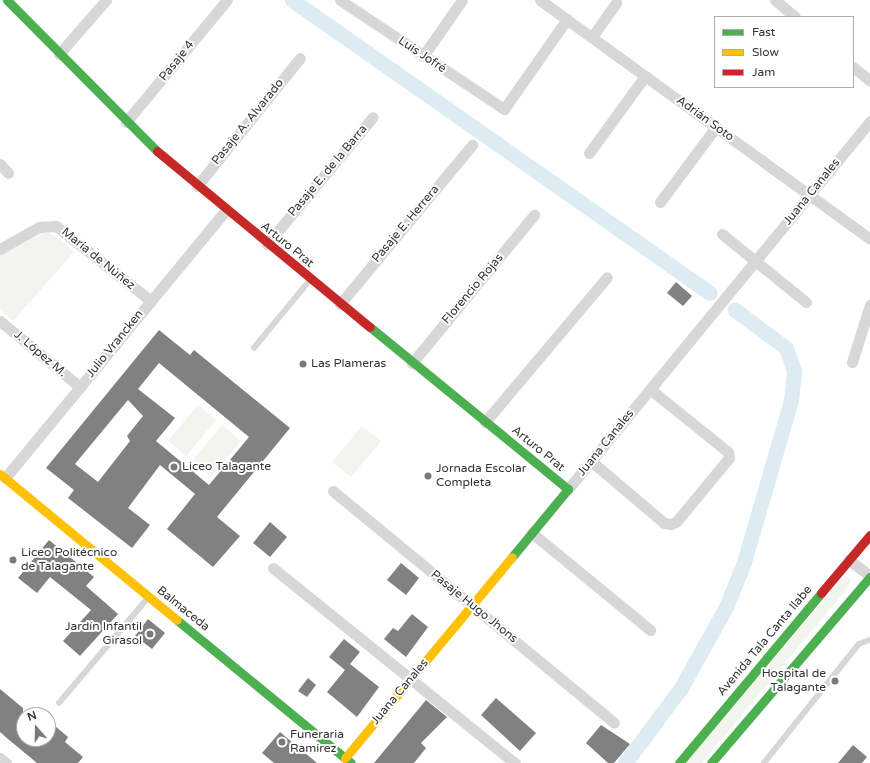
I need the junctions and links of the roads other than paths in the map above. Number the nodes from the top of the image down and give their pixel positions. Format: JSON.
{"nodes":[{"id":1,"x":7,"y":0,"type":"edge"},
{"id":2,"x":106,"y":0,"type":"edge"},
{"id":3,"x":227,"y":0,"type":"edge"},
{"id":4,"x":340,"y":0,"type":"edge"},
{"id":5,"x":462,"y":0,"type":"edge"},
{"id":6,"x":540,"y":0,"type":"edge"},
{"id":7,"x":775,"y":0,"type":"edge"},
{"id":8,"x":616,"y":3,"type":"dead end"},
{"id":9,"x":794,"y":16,"type":"edge"},
{"id":10,"x":567,"y":19,"type":"junction"},
{"id":11,"x":592,"y":38,"type":"junction"},
{"id":12,"x":59,"y":54,"type":"junction"},
{"id":13,"x":423,"y":56,"type":"junction"},
{"id":14,"x":300,"y":58,"type":"dead end"},
{"id":15,"x":854,"y":68,"type":"edge"},
{"id":16,"x":645,"y":76,"type":"junction"},
{"id":17,"x":870,"y":81,"type":"edge"},
{"id":18,"x":373,"y":117,"type":"dead end"},
{"id":19,"x":870,"y":121,"type":"edge"},
{"id":20,"x":126,"y":122,"type":"junction"},
{"id":21,"x":716,"y":127,"type":"junction"},
{"id":22,"x":472,"y":145,"type":"dead end"},
{"id":23,"x":589,"y":153,"type":"dead end"},
{"id":24,"x":0,"y":164,"type":"edge"},
{"id":25,"x":8,"y":173,"type":"dead end"},
{"id":26,"x":197,"y":186,"type":"junction"},
{"id":27,"x":809,"y":195,"type":"junction"},
{"id":28,"x":660,"y":202,"type":"dead end"},
{"id":29,"x":226,"y":210,"type":"junction"},
{"id":30,"x":534,"y":214,"type":"dead end"},
{"id":31,"x":722,"y":234,"type":"dead end"},
{"id":32,"x":870,"y":239,"type":"edge"},
{"id":33,"x":267,"y":244,"type":"junction"},
{"id":34,"x":0,"y":249,"type":"edge"},
{"id":35,"x":756,"y":261,"type":"junction"},
{"id":36,"x":607,"y":277,"type":"dead end"},
{"id":37,"x":310,"y":280,"type":"junction"},
{"id":38,"x":151,"y":301,"type":"junction"},
{"id":39,"x":806,"y":302,"type":"dead end"},
{"id":40,"x":340,"y":304,"type":"junction"},
{"id":41,"x":870,"y":305,"type":"edge"},
{"id":42,"x":0,"y":321,"type":"edge"},
{"id":43,"x":866,"y":334,"type":"edge"},
{"id":44,"x":254,"y":348,"type":"dead end"},
{"id":45,"x":852,"y":362,"type":"dead end"},
{"id":46,"x":412,"y":363,"type":"junction"},
{"id":47,"x":80,"y":387,"type":"junction"},
{"id":48,"x":650,"y":389,"type":"junction"},
{"id":49,"x":485,"y":422,"type":"junction"},
{"id":50,"x":591,"y":461,"type":"junction"},
{"id":51,"x":3,"y":476,"type":"edge"},
{"id":52,"x":568,"y":489,"type":"junction"},
{"id":53,"x":333,"y":491,"type":"dead end"},
{"id":54,"x":532,"y":533,"type":"junction"},
{"id":55,"x":870,"y":535,"type":"edge"},
{"id":56,"x":849,"y":560,"type":"junction"},
{"id":57,"x":273,"y":568,"type":"dead end"},
{"id":58,"x":870,"y":576,"type":"edge"},
{"id":59,"x":149,"y":597,"type":"junction"},
{"id":60,"x":472,"y":605,"type":"junction"},
{"id":61,"x":650,"y":630,"type":"dead end"},
{"id":62,"x":870,"y":640,"type":"edge"},
{"id":63,"x":411,"y":679,"type":"junction"},
{"id":64,"x":59,"y":703,"type":"dead end"},
{"id":65,"x":614,"y":723,"type":"dead end"},
{"id":66,"x":0,"y":758,"type":"edge"},
{"id":67,"x":346,"y":761,"type":"edge"},
{"id":68,"x":6,"y":763,"type":"edge"},
{"id":69,"x":515,"y":763,"type":"edge"},
{"id":70,"x":679,"y":763,"type":"edge"},
{"id":71,"x":711,"y":763,"type":"edge"},
{"id":72,"x":764,"y":763,"type":"edge"}],
"edges":[{"from":1,"to":12,"type":"street","name":"Arturo Prat"},
{"from":2,"to":12,"type":"street"},
{"from":3,"to":20,"type":"street","name":"Pasaje 4"},
{"from":4,"to":13,"type":"street","name":"Luis Jofré"},
{"from":5,"to":13,"type":"street"},
{"from":6,"to":10,"type":"street","name":"Adrián Soto"},
{"from":7,"to":9,"type":"street"},
{"from":8,"to":11,"type":"street"},
{"from":10,"to":11,"type":"street","name":"Adrián Soto"},
{"from":10,"to":13,"type":"street","name":"Luis Jofré"},
{"from":11,"to":16,"type":"street","name":"Adrián Soto"},
{"from":12,"to":20,"type":"street","name":"Arturo Prat"},
{"from":14,"to":26,"type":"street","name":"Pasaje A. Alvarado"},
{"from":15,"to":17,"type":"street"},
{"from":16,"to":21,"type":"street","name":"Adrián Soto"},
{"from":16,"to":23,"type":"street"},
{"from":18,"to":33,"type":"street","name":"Pasaje E. de la Barra"},
{"from":19,"to":27,"type":"street","name":"Juana Canales"},
{"from":20,"to":26,"type":"street","name":"Arturo Prat"},
{"from":21,"to":27,"type":"street","name":"Adrián Soto"},
{"from":21,"to":28,"type":"street"},
{"from":22,"to":40,"type":"street","name":"Pasaje E. Herrera"},
{"from":24,"to":25,"type":"street"},
{"from":26,"to":29,"type":"street","name":"Arturo Prat"},
{"from":27,"to":32,"type":"street","name":"Adrián Soto"},
{"from":27,"to":35,"type":"street","name":"Juana Canales"},
{"from":29,"to":33,"type":"street","name":"Arturo Prat"},
{"from":29,"to":38,"type":"street","name":"Julio Vrancken"},
{"from":30,"to":46,"type":"street","name":"Florencio Rojas"},
{"from":31,"to":35,"type":"street"},
{"from":33,"to":37,"type":"street","name":"Arturo Prat"},
{"from":34,"to":38,"type":"street","name":"María de Núñez"},
{"from":35,"to":39,"type":"street"},
{"from":35,"to":48,"type":"street","name":"Juana Canales"},
{"from":36,"to":49,"type":"street"},
{"from":37,"to":40,"type":"street","name":"Arturo Prat"},
{"from":37,"to":44,"type":"lane"},
{"from":38,"to":47,"type":"street","name":"Julio Vrancken"},
{"from":40,"to":46,"type":"street","name":"Arturo Prat"},
{"from":41,"to":43,"type":"street"},
{"from":42,"to":47,"type":"street","name":"J. López M."},
{"from":43,"to":45,"type":"street"},
{"from":46,"to":49,"type":"street","name":"Arturo Prat"},
{"from":47,"to":51,"type":"street","name":"Julio Vrancken"},
{"from":48,"to":50,"type":"street","name":"Juana Canales"},
{"from":48,"to":50,"type":"street"},
{"from":49,"to":52,"type":"street","name":"Arturo Prat"},
{"from":50,"to":52,"type":"street","name":"Juana Canales"},
{"from":51,"to":59,"type":"street","name":"Balmaceda"},
{"from":52,"to":54,"type":"street","name":"Juana Canales"},
{"from":53,"to":60,"type":"street","name":"Pasaje Hugo Jhons"},
{"from":54,"to":60,"type":"street","name":"Juana Canales"},
{"from":54,"to":61,"type":"street"},
{"from":55,"to":56,"type":"street","name":"Avenida Tala Canta Ilabe"},
{"from":56,"to":58,"type":"street"},
{"from":56,"to":70,"type":"street","name":"Avenida Tala Canta Ilabe"},
{"from":57,"to":63,"type":"street"},
{"from":58,"to":71,"type":"street"},
{"from":59,"to":64,"type":"lane"},
{"from":59,"to":67,"type":"street","name":"Balmaceda"},
{"from":60,"to":63,"type":"street","name":"Juana Canales"},
{"from":60,"to":65,"type":"street","name":"Pasaje Hugo Jhons"},
{"from":62,"to":72,"type":"lane"},
{"from":63,"to":67,"type":"street","name":"Juana Canales"},
{"from":63,"to":69,"type":"street"},
{"from":66,"to":68,"type":"street"}]}
